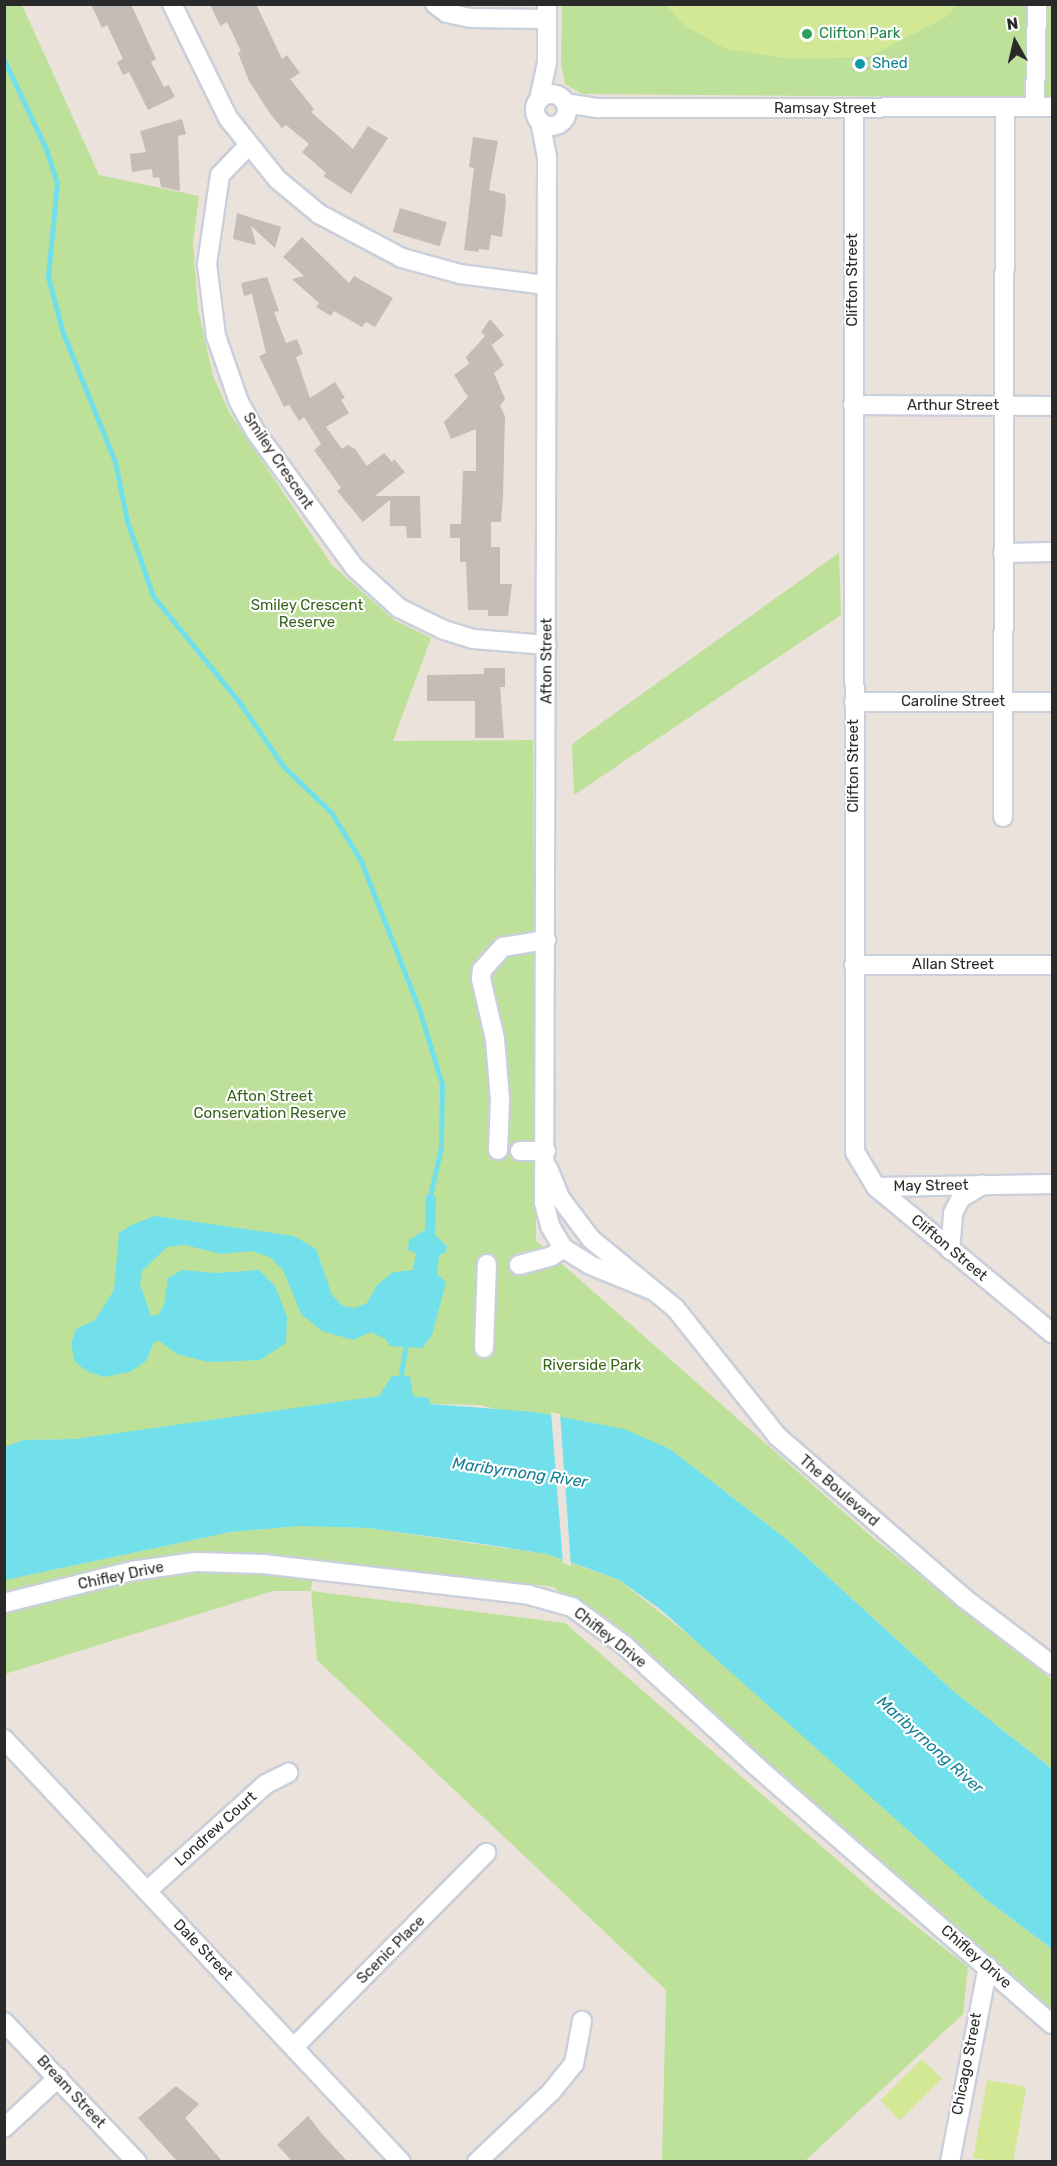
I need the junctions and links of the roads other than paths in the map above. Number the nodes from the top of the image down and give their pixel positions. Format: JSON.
{"nodes":[{"id":1,"x":172,"y":4,"type":"edge"},
{"id":2,"x":435,"y":4,"type":"edge"},
{"id":3,"x":1037,"y":4,"type":"edge"},
{"id":4,"x":547,"y":12,"type":"edge"},
{"id":5,"x":1044,"y":106,"type":"edge"},
{"id":6,"x":1005,"y":107,"type":"junction"},
{"id":7,"x":553,"y":110,"type":"junction"},
{"id":8,"x":854,"y":110,"type":"junction"},
{"id":9,"x":249,"y":145,"type":"junction"},
{"id":10,"x":546,"y":285,"type":"junction"},
{"id":11,"x":853,"y":405,"type":"junction"},
{"id":12,"x":1007,"y":406,"type":"junction"},
{"id":13,"x":1053,"y":406,"type":"edge"},
{"id":14,"x":1053,"y":552,"type":"edge"},
{"id":15,"x":1003,"y":553,"type":"junction"},
{"id":16,"x":547,"y":645,"type":"junction"},
{"id":17,"x":854,"y":702,"type":"junction"},
{"id":18,"x":1001,"y":702,"type":"junction"},
{"id":19,"x":1053,"y":702,"type":"edge"},
{"id":20,"x":1003,"y":817,"type":"dead end"},
{"id":21,"x":546,"y":940,"type":"junction"},
{"id":22,"x":854,"y":965,"type":"junction"},
{"id":23,"x":1053,"y":965,"type":"edge"},
{"id":24,"x":498,"y":1150,"type":"dead end"},
{"id":25,"x":519,"y":1151,"type":"dead end"},
{"id":26,"x":547,"y":1157,"type":"junction"},
{"id":27,"x":985,"y":1184,"type":"junction"},
{"id":28,"x":1053,"y":1184,"type":"edge"},
{"id":29,"x":876,"y":1187,"type":"junction"},
{"id":30,"x":563,"y":1248,"type":"junction"},
{"id":31,"x":950,"y":1250,"type":"junction"},
{"id":32,"x":487,"y":1264,"type":"dead end"},
{"id":33,"x":519,"y":1265,"type":"dead end"},
{"id":34,"x":652,"y":1290,"type":"junction"},
{"id":35,"x":1053,"y":1333,"type":"edge"},
{"id":36,"x":483,"y":1348,"type":"dead end"},
{"id":37,"x":4,"y":1603,"type":"edge"},
{"id":38,"x":1053,"y":1665,"type":"edge"},
{"id":39,"x":4,"y":1738,"type":"edge"},
{"id":40,"x":288,"y":1773,"type":"dead end"},
{"id":41,"x":486,"y":1853,"type":"dead end"},
{"id":42,"x":147,"y":1891,"type":"junction"},
{"id":43,"x":988,"y":1967,"type":"junction"},
{"id":44,"x":582,"y":2021,"type":"dead end"},
{"id":45,"x":4,"y":2022,"type":"edge"},
{"id":46,"x":1053,"y":2024,"type":"edge"},
{"id":47,"x":295,"y":2046,"type":"junction"},
{"id":48,"x":58,"y":2078,"type":"junction"},
{"id":49,"x":4,"y":2128,"type":"edge"},
{"id":50,"x":136,"y":2162,"type":"edge"},
{"id":51,"x":401,"y":2162,"type":"edge"},
{"id":52,"x":477,"y":2162,"type":"edge"},
{"id":53,"x":950,"y":2162,"type":"edge"}],
"edges":[{"from":1,"to":9,"type":"street"},
{"from":2,"to":4,"type":"street"},
{"from":3,"to":5,"type":"street"},
{"from":4,"to":7,"type":"street"},
{"from":5,"to":6,"type":"street","name":"Ramsay Street"},
{"from":6,"to":8,"type":"street","name":"Ramsay Street"},
{"from":6,"to":12,"type":"street"},
{"from":7,"to":8,"type":"street","name":"Ramsay Street"},
{"from":7,"to":10,"type":"street","name":"Afton Street"},
{"from":8,"to":11,"type":"street","name":"Clifton Street"},
{"from":9,"to":10,"type":"street"},
{"from":9,"to":16,"type":"street","name":"Smiley Crescent"},
{"from":10,"to":16,"type":"street","name":"Afton Street"},
{"from":11,"to":12,"type":"street","name":"Arthur Street"},
{"from":11,"to":17,"type":"street","name":"Clifton Street"},
{"from":12,"to":13,"type":"street","name":"Arthur Street"},
{"from":12,"to":15,"type":"street"},
{"from":14,"to":15,"type":"street"},
{"from":15,"to":18,"type":"street"},
{"from":16,"to":21,"type":"street","name":"Afton Street"},
{"from":17,"to":18,"type":"street","name":"Caroline Street"},
{"from":17,"to":22,"type":"street","name":"Clifton Street"},
{"from":18,"to":19,"type":"street","name":"Caroline Street"},
{"from":18,"to":20,"type":"street"},
{"from":21,"to":24,"type":"street"},
{"from":21,"to":26,"type":"street","name":"Afton Street"},
{"from":22,"to":23,"type":"street","name":"Allan Street"},
{"from":22,"to":29,"type":"street","name":"Clifton Street"},
{"from":25,"to":26,"type":"street"},
{"from":26,"to":30,"type":"street"},
{"from":26,"to":34,"type":"street","name":"The Boulevard"},
{"from":27,"to":28,"type":"street","name":"May Street"},
{"from":27,"to":29,"type":"street","name":"May Street"},
{"from":27,"to":31,"type":"street","name":"May Street"},
{"from":29,"to":31,"type":"street","name":"Clifton Street"},
{"from":30,"to":33,"type":"street"},
{"from":30,"to":34,"type":"street","name":"The Boulevard"},
{"from":31,"to":35,"type":"street","name":"Clifton Street"},
{"from":32,"to":36,"type":"street"},
{"from":34,"to":38,"type":"street","name":"The Boulevard"},
{"from":37,"to":43,"type":"street","name":"Chifley Drive"},
{"from":39,"to":42,"type":"street","name":"Dale Street"},
{"from":40,"to":42,"type":"street","name":"Londrew Court"},
{"from":41,"to":47,"type":"street","name":"Scenic Place"},
{"from":42,"to":47,"type":"street","name":"Dale Street"},
{"from":43,"to":46,"type":"street","name":"Chifley Drive"},
{"from":43,"to":53,"type":"street","name":"Chicago Street"},
{"from":44,"to":52,"type":"street"},
{"from":45,"to":48,"type":"street","name":"Bream Street"},
{"from":47,"to":51,"type":"street","name":"Dale Street"},
{"from":48,"to":49,"type":"street"},
{"from":48,"to":50,"type":"street","name":"Bream Street"}]}
